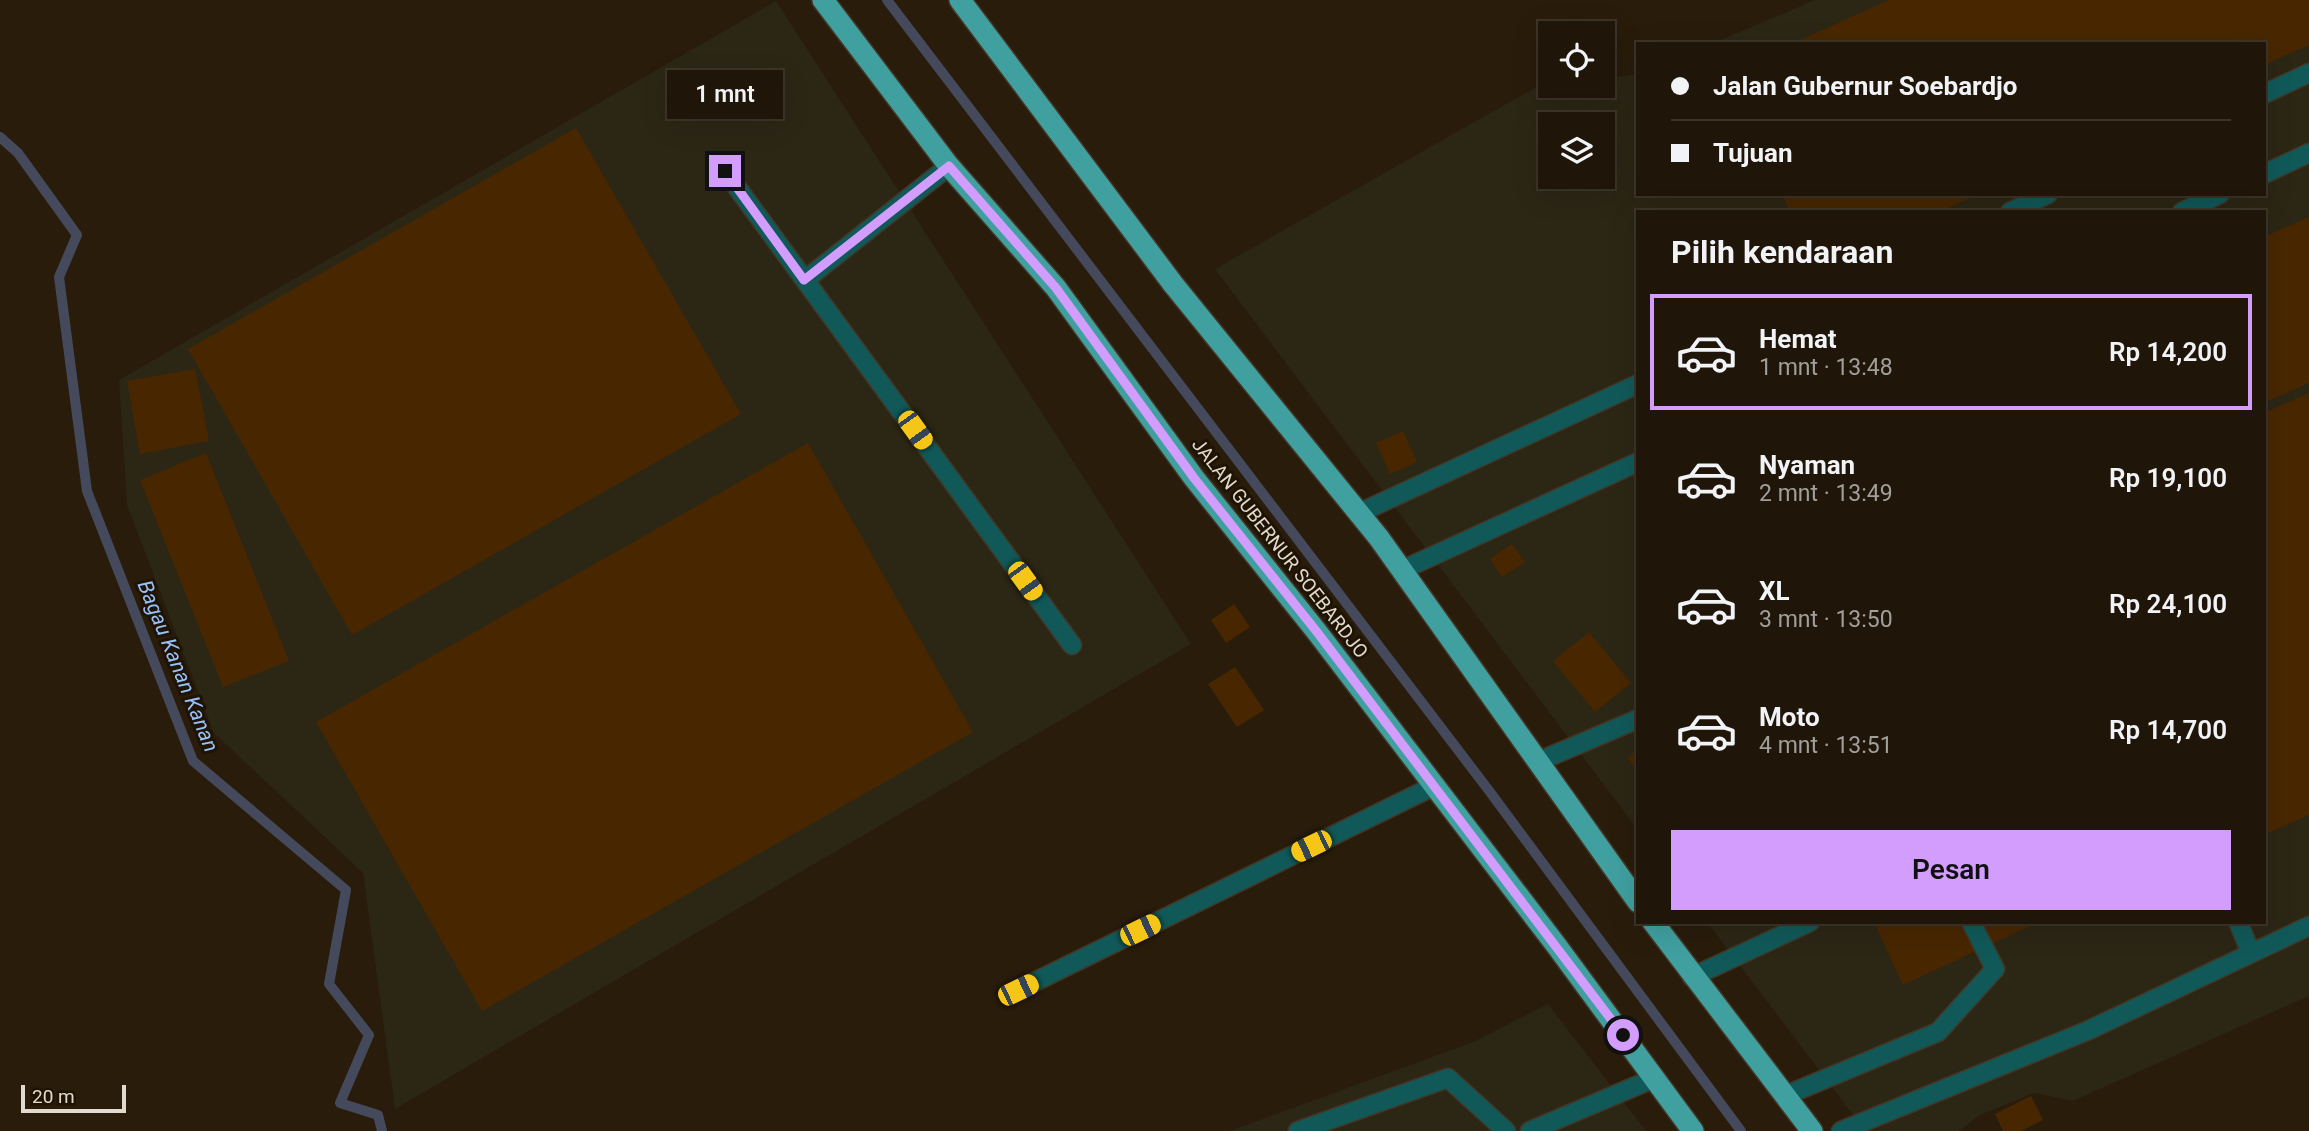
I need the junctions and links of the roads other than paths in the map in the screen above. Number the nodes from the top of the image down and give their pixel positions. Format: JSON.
{"nodes":[{"id":1,"x":823,"y":0,"type":"edge"},
{"id":2,"x":960,"y":0,"type":"edge"},
{"id":3,"x":2309,"y":73,"type":"edge"},
{"id":4,"x":2266,"y":93,"type":"edge"},
{"id":5,"x":2309,"y":153,"type":"edge"},
{"id":6,"x":949,"y":166,"type":"junction"},
{"id":7,"x":725,"y":171,"type":"dead end"},
{"id":8,"x":2266,"y":173,"type":"edge"},
{"id":9,"x":2044,"y":196,"type":"edge"},
{"id":10,"x":2216,"y":196,"type":"edge"},
{"id":11,"x":2014,"y":210,"type":"edge"},
{"id":12,"x":2186,"y":210,"type":"edge"},
{"id":13,"x":804,"y":280,"type":"junction"},
{"id":14,"x":1636,"y":385,"type":"edge"},
{"id":15,"x":1636,"y":463,"type":"edge"},
{"id":16,"x":1359,"y":513,"type":"junction"},
{"id":17,"x":1402,"y":570,"type":"junction"},
{"id":18,"x":1072,"y":645,"type":"dead end"},
{"id":19,"x":1636,"y":720,"type":"edge"},
{"id":20,"x":1537,"y":762,"type":"junction"},
{"id":21,"x":1434,"y":786,"type":"junction"},
{"id":22,"x":1636,"y":899,"type":"edge"},
{"id":23,"x":1654,"y":924,"type":"edge"},
{"id":24,"x":1806,"y":924,"type":"edge"},
{"id":25,"x":1972,"y":924,"type":"edge"},
{"id":26,"x":2239,"y":924,"type":"edge"},
{"id":27,"x":2309,"y":926,"type":"edge"},
{"id":28,"x":2251,"y":953,"type":"junction"},
{"id":29,"x":1692,"y":977,"type":"junction"},
{"id":30,"x":1018,"y":990,"type":"dead end"},
{"id":31,"x":1655,"y":1078,"type":"junction"},
{"id":32,"x":1784,"y":1096,"type":"junction"},
{"id":33,"x":1298,"y":1131,"type":"edge"},
{"id":34,"x":1506,"y":1131,"type":"edge"},
{"id":35,"x":1530,"y":1131,"type":"edge"},
{"id":36,"x":1693,"y":1131,"type":"edge"},
{"id":37,"x":1812,"y":1131,"type":"edge"},
{"id":38,"x":1841,"y":1131,"type":"edge"}],
"edges":[{"from":1,"to":6,"type":"highway","name":"JALAN GUBERNUR SOEBARDJO"},
{"from":2,"to":16,"type":"highway"},
{"from":3,"to":4,"type":"lane"},
{"from":5,"to":8,"type":"lane"},
{"from":6,"to":13,"type":"lane"},
{"from":6,"to":21,"type":"highway","name":"JALAN GUBERNUR SOEBARDJO"},
{"from":7,"to":13,"type":"lane"},
{"from":9,"to":11,"type":"lane"},
{"from":10,"to":12,"type":"lane"},
{"from":13,"to":18,"type":"lane"},
{"from":14,"to":16,"type":"lane"},
{"from":15,"to":17,"type":"lane"},
{"from":16,"to":17,"type":"highway"},
{"from":17,"to":20,"type":"highway"},
{"from":19,"to":20,"type":"lane"},
{"from":20,"to":22,"type":"highway"},
{"from":21,"to":30,"type":"lane"},
{"from":21,"to":31,"type":"highway","name":"JALAN GUBERNUR SOEBARDJO"},
{"from":23,"to":29,"type":"highway"},
{"from":24,"to":29,"type":"lane"},
{"from":25,"to":32,"type":"lane"},
{"from":26,"to":28,"type":"lane"},
{"from":27,"to":28,"type":"lane"},
{"from":28,"to":38,"type":"lane"},
{"from":29,"to":32,"type":"highway"},
{"from":31,"to":35,"type":"lane"},
{"from":31,"to":36,"type":"highway","name":"JALAN GUBERNUR SOEBARDJO"},
{"from":32,"to":37,"type":"highway"},
{"from":33,"to":34,"type":"lane"}]}
